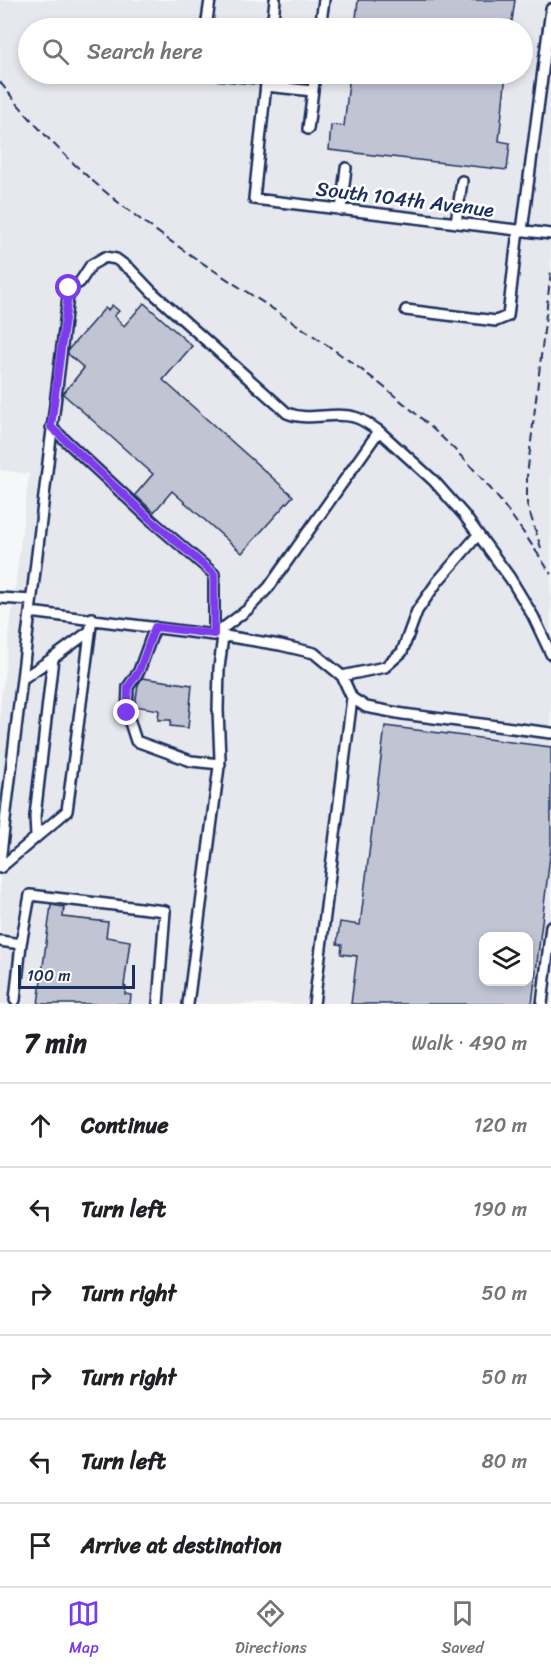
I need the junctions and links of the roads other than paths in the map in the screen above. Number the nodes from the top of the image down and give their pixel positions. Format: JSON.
{"nodes":[{"id":1,"x":210,"y":0,"type":"edge"},
{"id":2,"x":275,"y":0,"type":"edge"},
{"id":3,"x":324,"y":0,"type":"edge"},
{"id":4,"x":551,"y":9,"type":"edge"},
{"id":5,"x":208,"y":18,"type":"edge"},
{"id":6,"x":273,"y":18,"type":"edge"},
{"id":7,"x":321,"y":18,"type":"edge"},
{"id":8,"x":266,"y":84,"type":"edge"},
{"id":9,"x":286,"y":84,"type":"edge"},
{"id":10,"x":314,"y":84,"type":"edge"},
{"id":11,"x":313,"y":91,"type":"junction"},
{"id":12,"x":308,"y":129,"type":"dead end"},
{"id":13,"x":346,"y":168,"type":"dead end"},
{"id":14,"x":462,"y":181,"type":"dead end"},
{"id":15,"x":341,"y":210,"type":"junction"},
{"id":16,"x":456,"y":223,"type":"junction"},
{"id":17,"x":520,"y":231,"type":"junction"},
{"id":18,"x":551,"y":234,"type":"edge"},
{"id":19,"x":406,"y":310,"type":"dead end"},
{"id":20,"x":51,"y":427,"type":"junction"},
{"id":21,"x":379,"y":431,"type":"junction"},
{"id":22,"x":478,"y":535,"type":"junction"},
{"id":23,"x":0,"y":598,"type":"edge"},
{"id":24,"x":31,"y":600,"type":"junction"},
{"id":25,"x":30,"y":612,"type":"junction"},
{"id":26,"x":92,"y":618,"type":"junction"},
{"id":27,"x":155,"y":627,"type":"junction"},
{"id":28,"x":90,"y":631,"type":"junction"},
{"id":29,"x":218,"y":635,"type":"junction"},
{"id":30,"x":551,"y":654,"type":"edge"},
{"id":31,"x":53,"y":658,"type":"junction"},
{"id":32,"x":342,"y":676,"type":"junction"},
{"id":33,"x":22,"y":679,"type":"junction"},
{"id":34,"x":352,"y":698,"type":"junction"},
{"id":35,"x":551,"y":726,"type":"edge"},
{"id":36,"x":546,"y":732,"type":"edge"},
{"id":37,"x":220,"y":764,"type":"junction"},
{"id":38,"x":36,"y":837,"type":"junction"},
{"id":39,"x":0,"y":862,"type":"edge"},
{"id":40,"x":0,"y":868,"type":"edge"},
{"id":41,"x":551,"y":926,"type":"edge"},
{"id":42,"x":0,"y":941,"type":"edge"},
{"id":43,"x":21,"y":944,"type":"junction"},
{"id":44,"x":15,"y":1000,"type":"dead end"},
{"id":45,"x":158,"y":1004,"type":"edge"},
{"id":46,"x":188,"y":1004,"type":"edge"},
{"id":47,"x":314,"y":1004,"type":"edge"},
{"id":48,"x":542,"y":1004,"type":"edge"}],
"edges":[{"from":1,"to":5,"type":"street"},
{"from":2,"to":6,"type":"street"},
{"from":3,"to":7,"type":"street"},
{"from":4,"to":17,"type":"street"},
{"from":8,"to":15,"type":"street","name":"South 104th Avenue"},
{"from":9,"to":11,"type":"street"},
{"from":10,"to":11,"type":"street"},
{"from":11,"to":12,"type":"street"},
{"from":13,"to":15,"type":"street"},
{"from":14,"to":16,"type":"street"},
{"from":15,"to":16,"type":"street","name":"South 104th Avenue"},
{"from":16,"to":17,"type":"street","name":"South 104th Avenue"},
{"from":17,"to":18,"type":"street","name":"South 104th Avenue"},
{"from":17,"to":19,"type":"street"},
{"from":20,"to":21,"type":"street"},
{"from":20,"to":24,"type":"street"},
{"from":20,"to":29,"type":"street"},
{"from":21,"to":22,"type":"street"},
{"from":21,"to":29,"type":"street"},
{"from":22,"to":30,"type":"street"},
{"from":22,"to":32,"type":"street"},
{"from":23,"to":24,"type":"street"},
{"from":24,"to":25,"type":"street"},
{"from":25,"to":26,"type":"street"},
{"from":25,"to":33,"type":"street"},
{"from":26,"to":27,"type":"street"},
{"from":26,"to":28,"type":"street"},
{"from":27,"to":29,"type":"street"},
{"from":27,"to":37,"type":"street"},
{"from":28,"to":31,"type":"street"},
{"from":28,"to":38,"type":"street"},
{"from":29,"to":32,"type":"street"},
{"from":29,"to":37,"type":"street"},
{"from":31,"to":33,"type":"street"},
{"from":31,"to":38,"type":"street"},
{"from":32,"to":34,"type":"street"},
{"from":33,"to":39,"type":"street"},
{"from":34,"to":36,"type":"street"},
{"from":34,"to":47,"type":"street"},
{"from":35,"to":36,"type":"street"},
{"from":37,"to":46,"type":"street"},
{"from":38,"to":40,"type":"street"},
{"from":41,"to":48,"type":"street"},
{"from":42,"to":43,"type":"street"},
{"from":43,"to":44,"type":"street"},
{"from":43,"to":45,"type":"street"}]}
